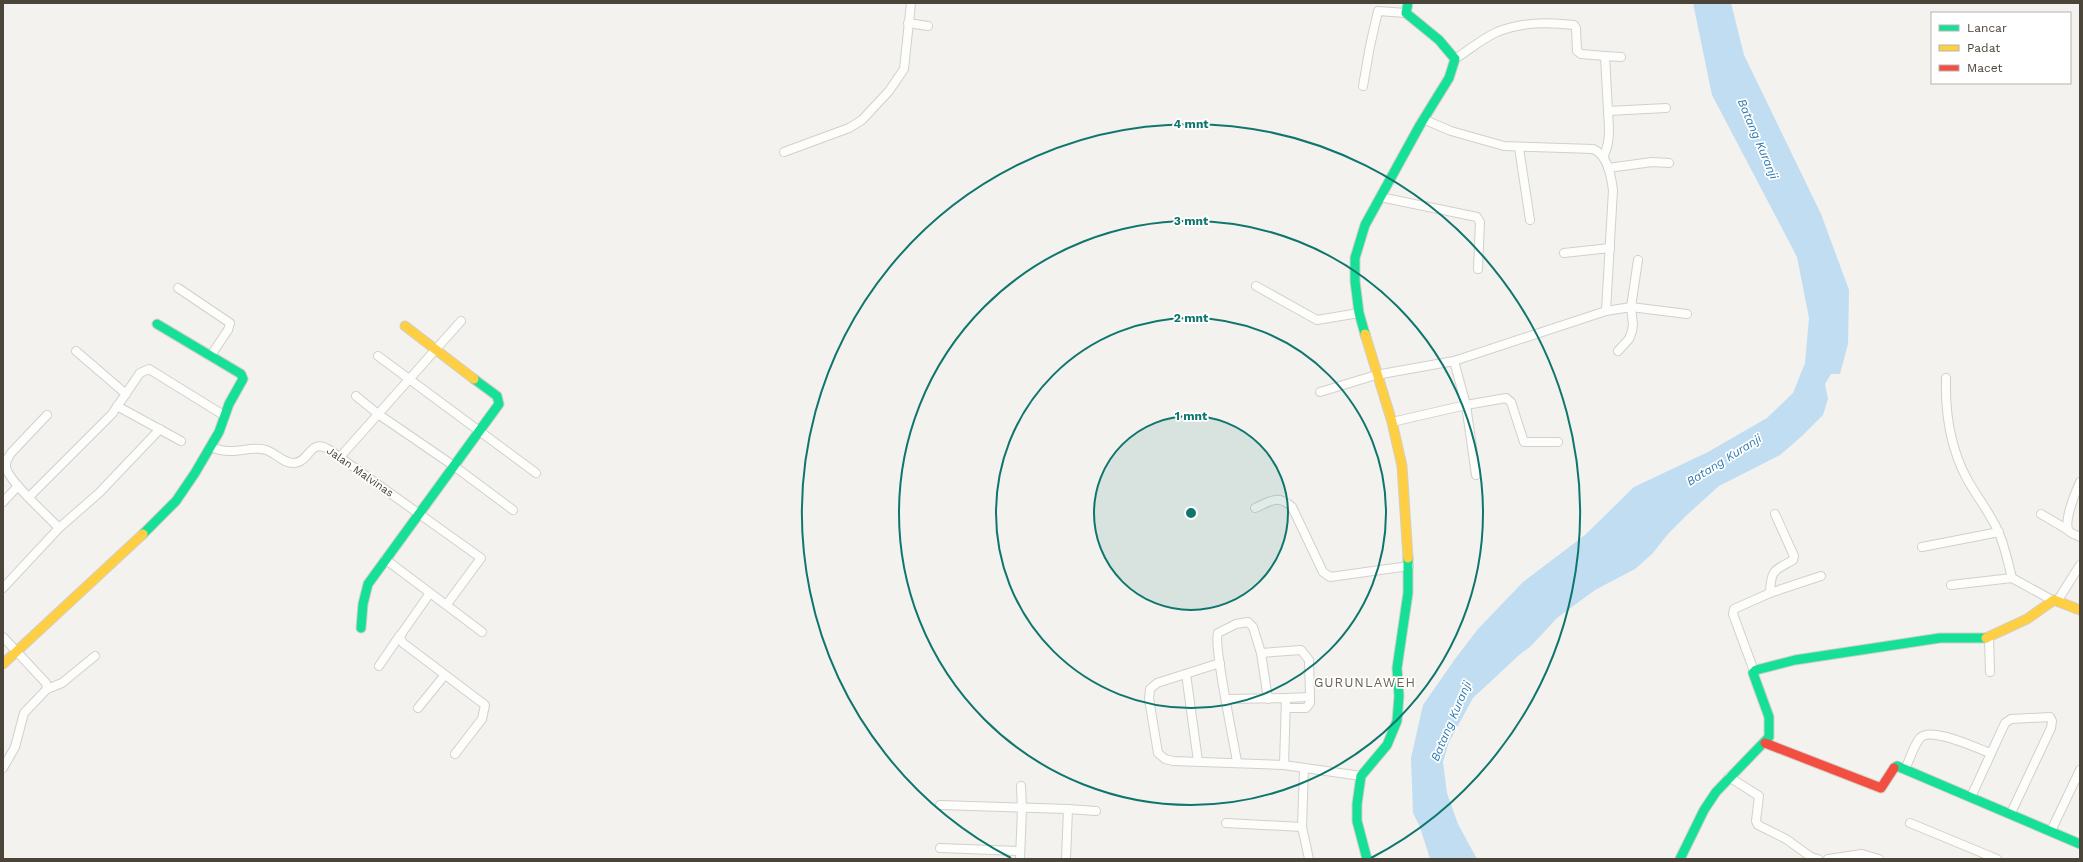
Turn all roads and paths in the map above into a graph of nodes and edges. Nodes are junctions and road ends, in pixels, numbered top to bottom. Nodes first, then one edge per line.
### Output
1 (911, 3) edge
2 (1408, 3) edge
3 (1378, 7) edge
4 (1406, 13) junction
5 (908, 23) junction
6 (928, 26) dead end
7 (1605, 56) junction
8 (1621, 57) dead end
9 (1455, 59) junction
10 (1363, 86) dead end
11 (1666, 108) dead end
12 (1608, 111) junction
13 (1423, 119) junction
14 (1519, 148) junction
15 (784, 152) dead end
16 (1603, 157) junction
17 (1669, 162) dead end
18 (1608, 168) junction
19 (1380, 197) junction
20 (1530, 220) dead end
21 (1610, 248) junction
22 (1564, 253) dead end
23 (1638, 260) dead end
24 (1478, 269) dead end
25 (1256, 286) dead end
26 (178, 288) dead end
27 (1631, 307) junction
28 (1606, 311) junction
29 (1359, 313) junction
30 (1687, 314) dead end
31 (461, 321) dead end
32 (156, 324) dead end
33 (405, 326) dead end
34 (435, 350) junction
35 (76, 351) dead end
36 (1618, 351) dead end
37 (211, 355) junction
38 (378, 356) dead end
39 (1454, 361) junction
40 (1376, 375) junction
41 (1946, 378) dead end
42 (409, 380) junction
43 (1320, 392) dead end
44 (126, 394) junction
45 (356, 396) dead end
46 (1466, 405) junction
47 (117, 406) junction
48 (378, 414) junction
49 (47, 415) dead end
50 (224, 416) junction
51 (1392, 422) junction
52 (160, 429) junction
53 (478, 432) junction
54 (181, 442) dead end
55 (1558, 442) dead end
56 (211, 447) junction
57 (340, 457) junction
58 (454, 466) junction
59 (536, 473) dead end
60 (1476, 475) dead end
61 (2080, 482) edge
62 (18, 486) junction
63 (30, 496) junction
64 (3, 502) edge
65 (1255, 508) dead end
66 (513, 510) dead end
67 (418, 512) junction
68 (1775, 514) dead end
69 (2041, 514) dead end
70 (59, 528) junction
71 (2068, 530) junction
72 (1999, 532) junction
73 (2080, 537) edge
74 (1922, 547) dead end
75 (385, 559) junction
76 (2080, 565) edge
77 (1409, 566) junction
78 (1821, 576) dead end
79 (2012, 578) junction
80 (4, 585) edge
81 (1951, 585) dead end
82 (1770, 592) junction
83 (430, 593) junction
84 (2055, 600) junction
85 (447, 604) junction
86 (2080, 610) edge
87 (361, 628) dead end
88 (482, 632) dead end
89 (400, 636) junction
90 (3, 637) edge
91 (1989, 638) junction
92 (17, 652) junction
93 (1261, 653) junction
94 (95, 656) dead end
95 (1220, 663) junction
96 (3, 664) edge
97 (379, 666) dead end
98 (1990, 672) dead end
99 (1754, 673) junction
100 (1186, 674) junction
101 (444, 676) junction
102 (47, 689) junction
103 (1310, 697) junction
104 (1286, 698) junction
105 (1227, 699) junction
106 (1268, 699) junction
107 (418, 708) dead end
108 (1286, 708) junction
109 (1765, 743) junction
110 (1990, 753) junction
111 (455, 754) dead end
112 (1198, 761) junction
113 (1237, 762) junction
114 (1284, 765) junction
115 (3, 768) edge
116 (1304, 768) junction
117 (1905, 769) junction
118 (2080, 770) edge
119 (1361, 776) junction
120 (1729, 777) junction
121 (1021, 786) dead end
122 (1971, 797) junction
123 (940, 805) dead end
124 (1022, 808) junction
125 (1068, 810) junction
126 (1096, 811) dead end
127 (2011, 813) junction
128 (1226, 823) dead end
129 (1910, 823) dead end
130 (1302, 827) junction
131 (2051, 831) junction
132 (2080, 844) edge
133 (940, 848) dead end
134 (1020, 855) edge
135 (1858, 857) edge
136 (1066, 859) edge
137 (1309, 859) edge
138 (1367, 859) edge
139 (1680, 859) edge
140 (1818, 859) edge
141 (1828, 859) edge
142 (1879, 859) edge
143 (1995, 859) edge

1 - 5 street
2 - 4 street
3 - 4 street
3 - 10 street
4 - 9 street
5 - 6 street
5 - 15 street
7 - 8 street
7 - 9 street
7 - 12 street
9 - 13 street
11 - 12 street
12 - 16 street
13 - 14 street
13 - 19 street
14 - 16 street
14 - 20 street
16 - 18 street
17 - 18 street
18 - 21 street
19 - 24 street
19 - 29 street
21 - 22 street
21 - 28 street
23 - 27 street
25 - 29 street
26 - 37 street
27 - 28 street
27 - 30 street
27 - 36 street
28 - 39 street
29 - 40 street
31 - 34 street
32 - 37 street
33 - 34 street
34 - 42 street
34 - 53 street
35 - 44 street
37 - 50 street
38 - 42 street
39 - 40 street
39 - 46 street
40 - 43 street
40 - 51 street
41 - 72 street
42 - 48 street
42 - 53 street
44 - 47 street
44 - 50 street
45 - 48 street
46 - 51 street
46 - 55 street
46 - 60 street
47 - 52 street
47 - 63 street
48 - 57 street
48 - 58 street
49 - 62 street
50 - 56 street
51 - 77 street
52 - 54 street
52 - 70 street
53 - 58 street
53 - 59 street
56 - 57 street, Jalan Malvinas
56 - 92 street
57 - 67 street, Jalan Malvinas
58 - 66 street
58 - 67 street
61 - 71 street
62 - 63 street
62 - 64 street
63 - 70 street
65 - 77 street
67 - 75 street
67 - 85 street, Jalan Malvinas
68 - 82 street
69 - 71 street
70 - 80 street
71 - 73 street
72 - 74 street
72 - 79 street
75 - 83 street
75 - 87 street
76 - 84 street
77 - 119 street
78 - 82 street
79 - 81 street
79 - 84 street
82 - 99 street
83 - 85 street
83 - 89 street
84 - 86 street
84 - 91 street
85 - 88 street
89 - 97 street
89 - 101 street
90 - 92 street
91 - 98 street
91 - 99 street
92 - 96 street
92 - 102 street
93 - 95 street
93 - 103 street
93 - 106 street
94 - 102 street
95 - 100 street
95 - 105 street
99 - 109 street
100 - 112 street
100 - 112 street
101 - 107 street
101 - 111 street
102 - 115 street
103 - 104 street
103 - 108 street
104 - 106 street
104 - 108 street
105 - 106 street
105 - 113 street
108 - 114 street
109 - 117 street
109 - 120 street
110 - 117 street
110 - 122 street
110 - 127 street
112 - 113 street
113 - 114 street
114 - 116 street
116 - 119 street
116 - 130 street
117 - 122 street
118 - 131 street
119 - 138 street
120 - 139 street
120 - 140 street
121 - 124 street
122 - 127 street
123 - 124 street
124 - 125 street
124 - 134 street
125 - 126 street
125 - 136 street
127 - 131 street
128 - 130 street
129 - 143 street
130 - 137 street
131 - 132 street
133 - 134 street
135 - 141 street
135 - 142 street

